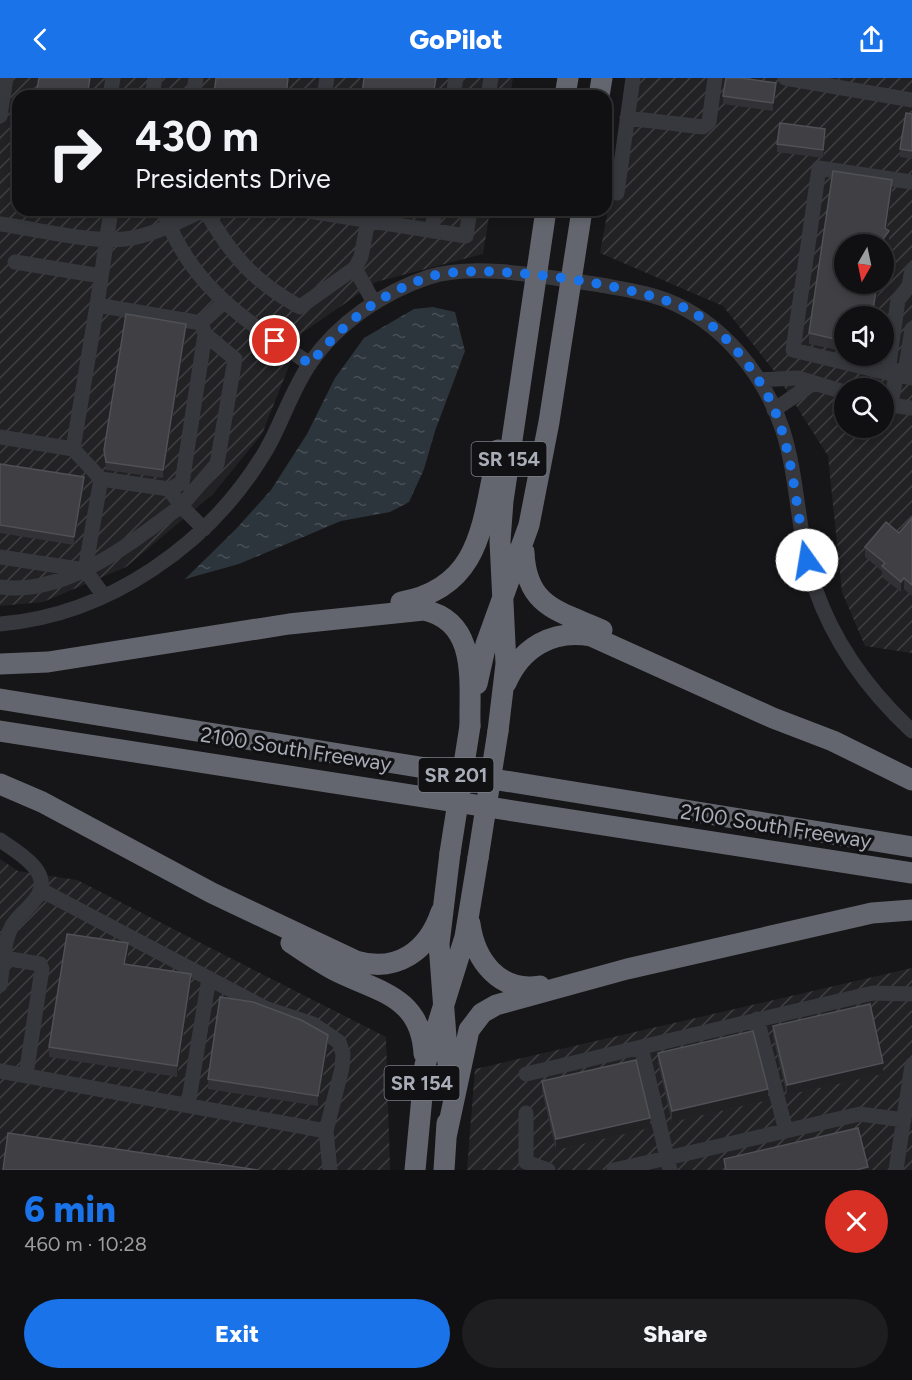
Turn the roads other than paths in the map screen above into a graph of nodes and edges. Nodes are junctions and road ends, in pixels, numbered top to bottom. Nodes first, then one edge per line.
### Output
1 (6, 78) edge
2 (633, 78) edge
3 (715, 78) edge
4 (785, 78) edge
5 (912, 100) edge
6 (0, 116) edge
7 (627, 118) junction
8 (912, 182) edge
9 (616, 194) dead end
10 (110, 216) edge
11 (165, 216) edge
12 (191, 216) edge
13 (208, 216) edge
14 (342, 216) edge
15 (434, 216) edge
16 (469, 216) edge
17 (545, 216) edge
18 (581, 216) edge
19 (368, 220) junction
20 (0, 224) edge
21 (169, 226) junction
22 (432, 231) junction
23 (106, 239) junction
24 (15, 262) dead end
25 (356, 268) junction
26 (535, 275) junction
27 (101, 276) junction
28 (571, 281) junction
29 (911, 283) edge
30 (223, 303) junction
31 (374, 303) junction
32 (97, 305) junction
33 (528, 321) junction
34 (203, 328) junction
35 (912, 329) edge
36 (310, 364) junction
37 (896, 375) junction
38 (912, 378) edge
39 (759, 380) junction
40 (894, 381) edge
41 (812, 384) junction
42 (834, 390) edge
43 (894, 405) edge
44 (912, 408) edge
45 (774, 410) junction
46 (0, 437) edge
47 (73, 449) junction
48 (101, 479) junction
49 (169, 489) junction
50 (181, 506) junction
51 (204, 529) junction
52 (523, 543) junction
53 (0, 557) edge
54 (85, 570) junction
55 (0, 587) edge
56 (104, 596) junction
57 (503, 597) junction
58 (0, 624) edge
59 (289, 624) junction
60 (0, 664) edge
61 (505, 686) junction
62 (0, 699) edge
63 (773, 718) junction
64 (470, 726) junction
65 (0, 731) edge
66 (912, 731) edge
67 (912, 780) edge
68 (0, 784) edge
69 (0, 840) edge
70 (912, 847) edge
71 (912, 873) edge
72 (41, 885) junction
73 (212, 893) junction
74 (912, 910) edge
75 (441, 912) junction
76 (469, 917) junction
77 (5, 929) edge
78 (4, 958) junction
79 (627, 969) junction
80 (209, 978) junction
81 (0, 985) edge
82 (912, 994) edge
83 (444, 1000) junction
84 (757, 1019) junction
85 (641, 1047) junction
86 (425, 1065) junction
87 (912, 1065) edge
88 (0, 1071) edge
89 (526, 1074) dead end
90 (26, 1075) junction
91 (188, 1106) junction
92 (526, 1113) dead end
93 (904, 1120) junction
94 (326, 1131) junction
95 (786, 1131) junction
96 (446, 1137) junction
97 (669, 1164) edge
98 (330, 1170) edge
99 (415, 1170) edge
100 (444, 1170) edge
101 (548, 1170) edge
102 (614, 1170) edge
103 (896, 1170) edge

1 - 6 street
2 - 7 street
3 - 7 street
4 - 5 street
7 - 9 street
8 - 37 street
10 - 23 street
11 - 21 street
12 - 21 street
13 - 25 street
14 - 19 street
15 - 22 street
16 - 22 street
17 - 26 highway, SR 154
18 - 28 highway, SR 154
19 - 22 street
19 - 25 street
20 - 23 street
21 - 23 street
21 - 30 street
23 - 27 street
24 - 27 street
25 - 31 street
26 - 28 street
26 - 31 street
26 - 33 highway, SR 154
27 - 32 street
28 - 39 street
28 - 52 highway, SR 154
29 - 37 street
30 - 34 street
30 - 36 street
31 - 36 street
32 - 34 street
32 - 47 street
33 - 57 highway, SR 154
33 - 59 highway
34 - 49 street
34 - 50 street
35 - 37 street
36 - 51 street
37 - 38 street
37 - 40 street
39 - 41 street
39 - 45 street
41 - 42 street
41 - 45 street
43 - 44 street
45 - 66 street
46 - 47 street
47 - 48 street
48 - 49 street
48 - 54 street
49 - 50 street
50 - 51 street
50 - 54 street
51 - 56 street
52 - 57 highway, SR 154
52 - 63 highway
53 - 54 street
54 - 55 street
54 - 56 street
56 - 58 street
57 - 61 highway, SR 154
57 - 64 highway, SR 154
59 - 60 highway
59 - 64 highway
61 - 63 highway
61 - 76 highway, SR 154, bridge
62 - 70 highway, 2100 South Freeway / SR 201
63 - 67 highway
64 - 75 highway, SR 154, bridge
65 - 71 highway, 2100 South Freeway / SR 201
68 - 73 highway
69 - 72 street
72 - 77 street
72 - 80 street
73 - 75 highway
73 - 86 highway
74 - 79 highway
75 - 83 highway, SR 154
76 - 79 highway
76 - 83 highway, SR 154
77 - 78 street
78 - 81 street
78 - 90 street
79 - 96 highway
80 - 91 street
80 - 94 street
82 - 84 street
83 - 86 highway, SR 154
83 - 96 highway, SR 154
84 - 85 street
84 - 95 street
85 - 89 street
85 - 97 street
86 - 99 highway, SR 154
87 - 93 street
88 - 90 street
90 - 91 street
91 - 94 street
92 - 101 street
93 - 95 street
93 - 103 street
94 - 98 street
95 - 97 street
96 - 100 highway, SR 154
97 - 102 street

